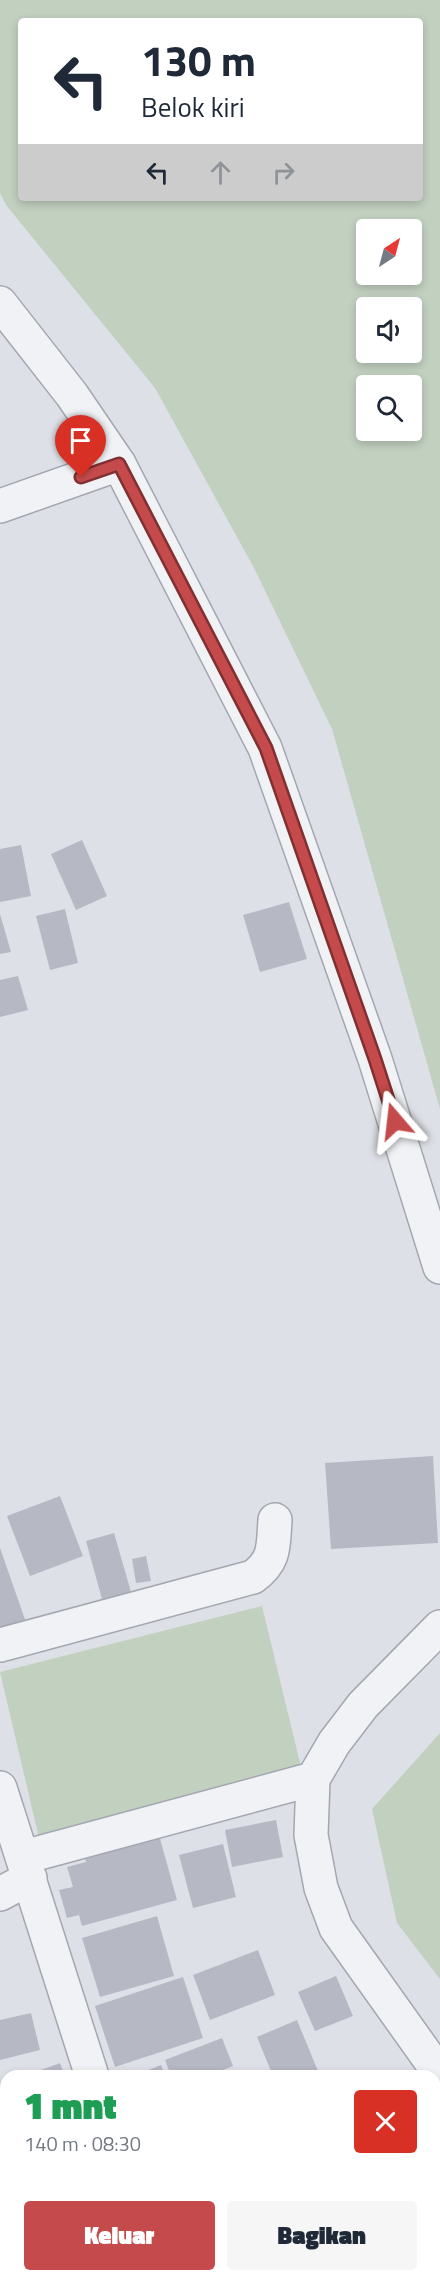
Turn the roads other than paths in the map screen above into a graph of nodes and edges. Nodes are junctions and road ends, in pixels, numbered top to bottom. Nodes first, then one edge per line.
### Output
1 (0, 303) edge
2 (119, 464) junction
3 (0, 506) edge
4 (440, 1267) edge
5 (275, 1520) dead end
6 (440, 1627) edge
7 (0, 1645) edge
8 (313, 1779) junction
9 (0, 1788) edge
10 (27, 1867) junction
11 (0, 1893) edge
12 (90, 2070) edge
13 (437, 2070) edge

1 - 2 street
2 - 3 street
2 - 4 street
5 - 7 street
6 - 8 street
8 - 10 street
8 - 13 street
9 - 10 street
10 - 11 street
10 - 12 street

